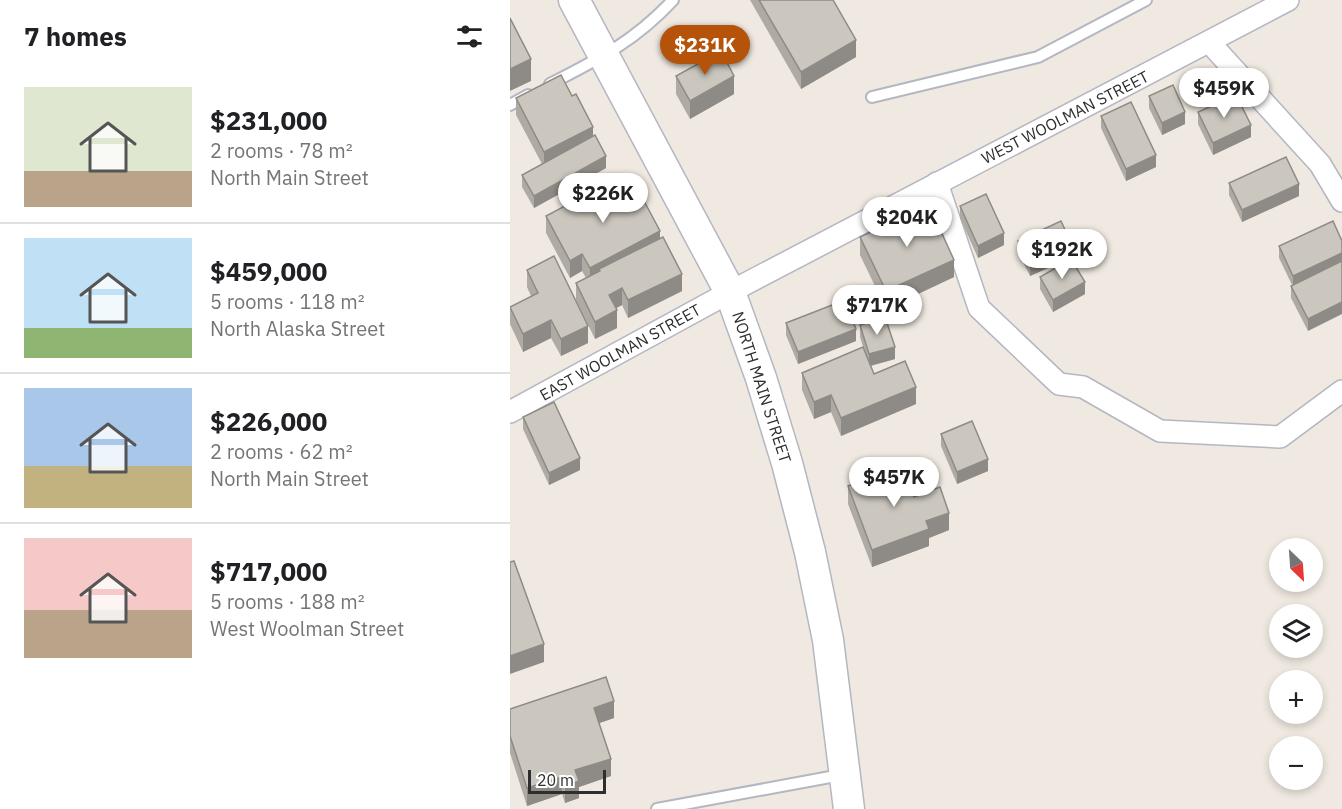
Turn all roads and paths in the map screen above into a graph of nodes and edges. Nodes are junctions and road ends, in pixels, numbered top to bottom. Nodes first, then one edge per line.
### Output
1 (574, 0) edge
2 (673, 0) edge
3 (1146, 0) edge
4 (1288, 0) edge
5 (1209, 42) junction
6 (603, 57) junction
7 (872, 97) dead end
8 (510, 105) edge
9 (937, 183) junction
10 (1342, 201) edge
11 (730, 292) junction
12 (1342, 391) edge
13 (510, 412) edge
14 (845, 774) junction
15 (657, 809) edge
16 (849, 809) edge

1 - 6 main road, NORTH MAIN STREET
2 - 6 lane
3 - 7 lane
4 - 5 street, WEST WOOLMAN STREET
5 - 9 street, WEST WOOLMAN STREET
5 - 10 street
6 - 8 lane
6 - 11 main road, NORTH MAIN STREET
9 - 11 street, WEST WOOLMAN STREET
9 - 12 street
11 - 13 street, EAST WOOLMAN STREET
11 - 14 main road, NORTH MAIN STREET
14 - 15 lane
14 - 16 main road, NORTH MAIN STREET

